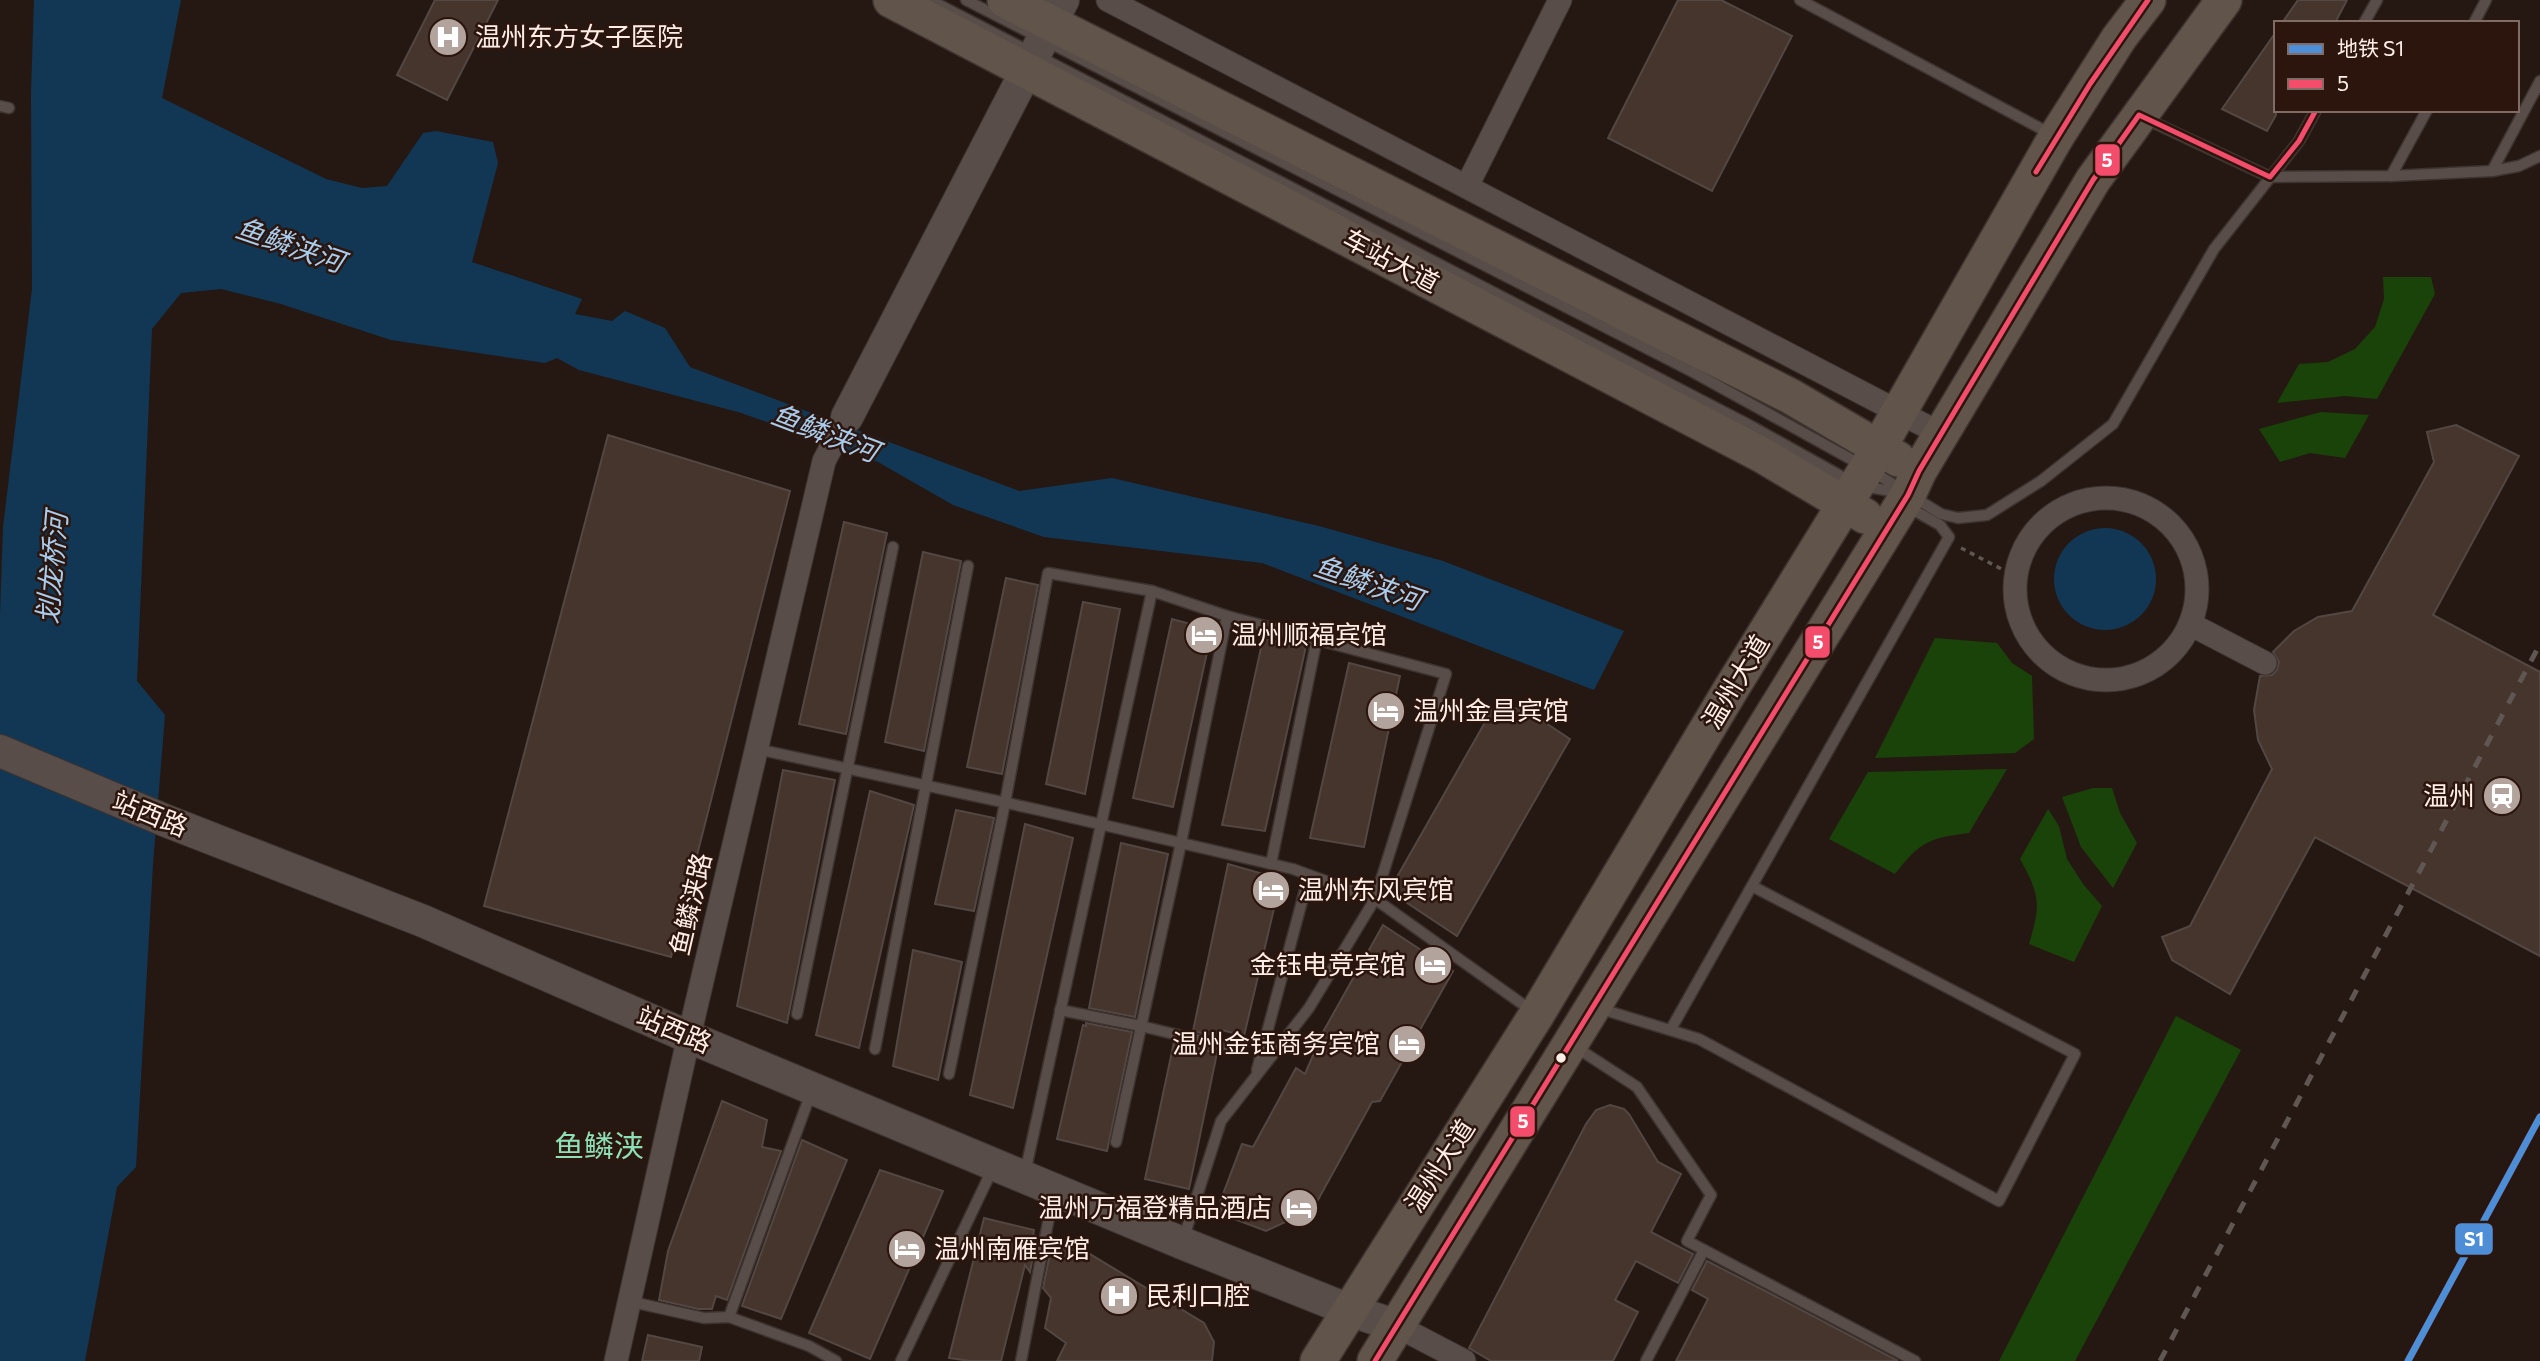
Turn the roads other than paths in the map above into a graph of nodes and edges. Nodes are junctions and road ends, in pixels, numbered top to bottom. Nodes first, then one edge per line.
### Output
1 (891, 0) edge
2 (930, 0) edge
3 (966, 0) edge
4 (1005, 0) edge
5 (1108, 0) edge
6 (1560, 0) edge
7 (1800, 0) edge
8 (2148, 0) edge
9 (2224, 0) edge
10 (2377, 0) edge
11 (2486, 0) edge
12 (2365, 21) edge
13 (2475, 21) edge
14 (1043, 37) edge
15 (2540, 81) edge
16 (2315, 112) edge
17 (2426, 112) edge
18 (2139, 115) junction
19 (2056, 137) junction
20 (2540, 156) edge
21 (2493, 171) junction
22 (2391, 176) junction
23 (2270, 177) junction
24 (1467, 186) junction
25 (1899, 411) junction
26 (847, 417) joint
27 (1941, 434) junction
28 (1862, 476) junction
29 (1904, 499) junction
30 (893, 547) dead end
31 (968, 566) dead end
32 (1152, 592) junction
33 (1227, 616) junction
34 (2190, 624) junction
35 (1317, 638) junction
36 (2265, 663) dead end
37 (757, 749) junction
38 (0, 751) edge
39 (847, 769) junction
40 (925, 786) junction
41 (1005, 803) junction
42 (1101, 824) junction
43 (1181, 843) junction
44 (1271, 864) junction
45 (1309, 875) junction
46 (1752, 886) junction
47 (1375, 899) junction
48 (1592, 1006) junction
49 (1060, 1010) junction
50 (797, 1014) dead end
51 (1537, 1014) junction
52 (1141, 1026) junction
53 (1671, 1028) junction
54 (689, 1037) junction
55 (1569, 1043) junction
56 (875, 1049) dead end
57 (1235, 1049) dead end
58 (949, 1074) dead end
59 (1255, 1076) junction
60 (812, 1088) junction
61 (1116, 1142) dead end
62 (995, 1164) junction
63 (1024, 1176) junction
64 (1054, 1189) junction
65 (1182, 1243) junction
66 (1704, 1250) junction
67 (628, 1301) junction
68 (1349, 1310) junction
69 (729, 1317) junction
70 (1397, 1326) junction
71 (615, 1361) edge
72 (836, 1361) edge
73 (901, 1361) edge
74 (1021, 1361) edge
75 (1318, 1361) edge
76 (1375, 1361) edge
77 (1464, 1361) edge
78 (1646, 1361) edge
79 (1915, 1361) edge

1 - 14 main road, 车站大道
2 - 14 lane
3 - 14 lane
4 - 14 main road, 车站大道
5 - 24 street
6 - 24 street
7 - 19 lane
8 - 19 main road, 温州大道
9 - 18 main road, 温州大道
10 - 12 lane
11 - 13 lane
14 - 26 street
14 - 28 main road, 车站大道
14 - 28 main road, 车站大道
15 - 21 lane
16 - 23 lane
17 - 22 lane
18 - 23 lane
18 - 27 main road, 温州大道
19 - 25 main road, 温州大道
20 - 21 lane
21 - 22 lane
22 - 23 lane
23 - 29 lane
24 - 25 street
25 - 27 street
25 - 28 main road, 温州大道
26 - 37 street, 鱼鳞浃路
27 - 29 main road, 温州大道
28 - 29 main road, 车站大道
28 - 29 main road, 车站大道
28 - 51 main road, 温州大道
29 - 46 lane
29 - 48 main road, 温州大道
30 - 39 lane
31 - 40 lane
32 - 33 lane
32 - 41 lane
32 - 42 lane
33 - 35 lane
33 - 43 lane
34 - 34 street
34 - 36 street
35 - 44 lane
35 - 47 lane
37 - 39 lane
37 - 54 street, 鱼鳞浃路
38 - 54 street, 站西路
39 - 40 lane
39 - 50 lane
40 - 41 lane
40 - 56 lane
41 - 42 lane
41 - 58 lane
42 - 43 lane
42 - 49 lane
43 - 44 lane
43 - 52 lane
44 - 45 lane
45 - 47 lane
45 - 59 lane
46 - 53 lane
46 - 53 lane
47 - 51 lane
47 - 59 lane
48 - 53 lane
48 - 55 main road, 温州大道
49 - 52 lane
49 - 63 lane
51 - 68 main road, 温州大道
52 - 57 lane
52 - 61 lane
54 - 60 street, 站西路
54 - 67 street, 鱼鳞浃路
55 - 66 lane
55 - 70 main road, 温州大道
59 - 65 lane
60 - 62 street, 站西路
60 - 69 lane
62 - 63 street, 站西路
62 - 73 lane
63 - 64 street, 站西路
64 - 65 street, 站西路
64 - 74 lane
65 - 68 street, 站西路
66 - 78 lane
66 - 79 lane
67 - 69 lane
67 - 71 street, 鱼鳞浃路
68 - 70 street, 站西路
68 - 75 main road, 温州大道
69 - 72 lane
70 - 76 main road, 温州大道
70 - 77 street

